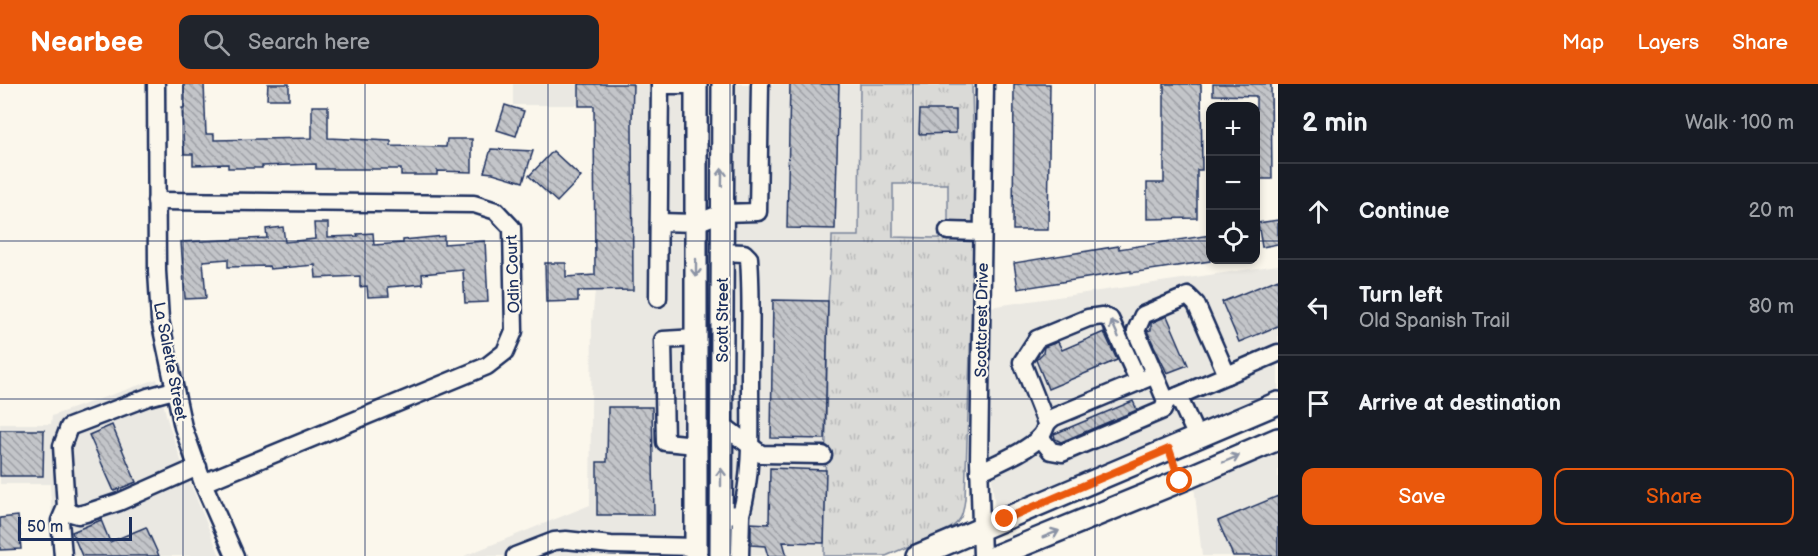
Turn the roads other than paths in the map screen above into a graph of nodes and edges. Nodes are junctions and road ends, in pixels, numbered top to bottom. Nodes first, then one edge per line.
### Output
1 (156, 84) edge
2 (660, 84) edge
3 (723, 84) edge
4 (760, 84) edge
5 (985, 84) edge
6 (696, 85) edge
7 (156, 201) junction
8 (722, 213) junction
9 (659, 222) junction
10 (696, 223) junction
11 (948, 231) dead end
12 (982, 232) junction
13 (722, 252) junction
14 (658, 298) dead end
15 (696, 338) junction
16 (1278, 353) edge
17 (1227, 375) junction
18 (1147, 379) junction
19 (174, 390) junction
20 (1172, 398) junction
21 (1278, 403) edge
22 (721, 424) junction
23 (1043, 430) junction
24 (696, 435) junction
25 (1197, 437) junction
26 (1278, 439) edge
27 (750, 446) junction
28 (1169, 449) junction
29 (823, 455) dead end
30 (198, 467) junction
31 (979, 472) junction
32 (1180, 481) junction
33 (203, 483) junction
34 (76, 512) junction
35 (731, 514) junction
36 (982, 529) junction
37 (611, 550) edge
38 (657, 551) edge
39 (696, 551) edge
40 (231, 554) edge
41 (59, 555) edge
42 (515, 556) edge
43 (721, 556) edge
44 (740, 556) edge
45 (917, 556) edge
46 (982, 556) edge
47 (996, 556) edge

1 - 7 street, La Salette Street
2 - 6 street
2 - 9 street
8 -> 3 main road, Scott Street
4 - 8 street
5 - 12 street, Scottcrest Drive
6 - 10 main road, Scott Street
7 - 19 street, La Salette Street
7 - 33 street, Odin Court
8 - 10 street
8 - 13 main road, Scott Street
9 - 10 street
9 - 14 street
10 -> 15 main road, Scott Street
11 - 12 street
12 - 31 street, Scottcrest Drive
13 - 22 main road, Scott Street
13 - 27 street
15 - 24 main road, Scott Street
15 - 24 street
16 - 17 street
17 - 18 street
17 - 20 street
18 - 20 street
18 - 23 street
18 -> 23 street
19 - 30 street, La Salette Street
19 - 34 street
20 - 23 street
20 - 25 street
21 - 25 main road
22 - 24 main road
22 - 27 street
35 -> 22 main road, Scott Street
23 - 31 street
24 - 39 main road, Scott Street
25 - 28 main road
32 -> 26 main road
27 - 29 street
27 - 35 street
28 - 32 main road
28 - 36 main road
30 - 33 street, La Salette Street
30 - 34 street
31 - 36 street, Scottcrest Drive
47 -> 32 main road
33 - 40 street, La Salette Street
34 - 41 street
35 - 43 main road, Scott Street
35 - 44 street
36 - 45 main road
36 - 46 street, Scottcrest Drive
37 - 38 street
37 - 42 street
38 - 39 street

